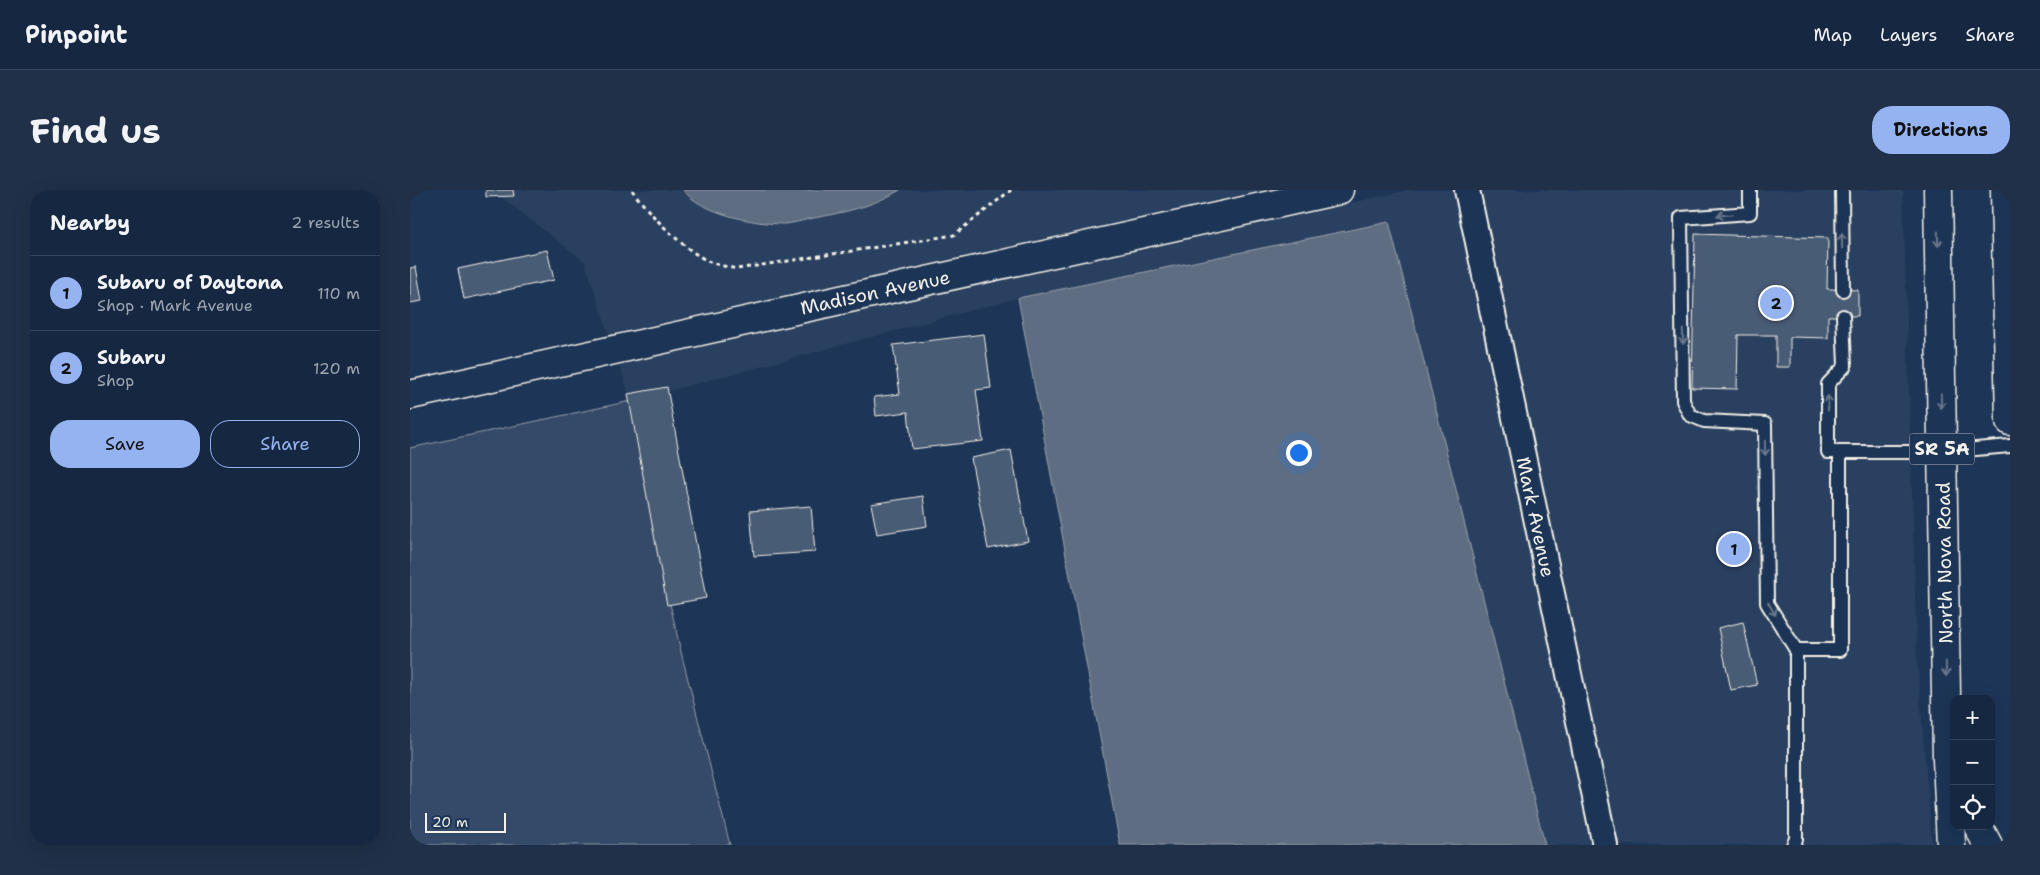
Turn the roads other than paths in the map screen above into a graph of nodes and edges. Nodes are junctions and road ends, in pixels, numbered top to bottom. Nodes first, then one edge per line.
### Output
1 (1339, 190) edge
2 (1467, 190) edge
3 (1750, 190) edge
4 (1842, 190) edge
5 (1938, 190) edge
6 (2005, 190) edge
7 (1843, 290) dead end
8 (1843, 316) dead end
9 (2010, 372) edge
10 (410, 395) edge
11 (2010, 420) edge
12 (2010, 446) edge
13 (1834, 452) junction
14 (1942, 452) junction
15 (1796, 650) junction
16 (1950, 766) edge
17 (1950, 785) edge
18 (1980, 830) edge
19 (1605, 845) edge
20 (1794, 845) edge
21 (1952, 845) edge
22 (1988, 845) edge

1 - 10 street, Madison Avenue
2 - 19 street, Mark Avenue
3 -> 15 lane
7 -> 4 lane
5 -> 14 street, North Nova Road / SR 5A
6 - 9 street
13 -> 8 lane
9 - 11 street
12 - 14 lane
13 - 14 lane
13 - 15 lane
14 -> 16 street, North Nova Road / SR 5A
15 - 20 lane
17 - 21 street, North Nova Road / SR 5A
18 - 22 street

